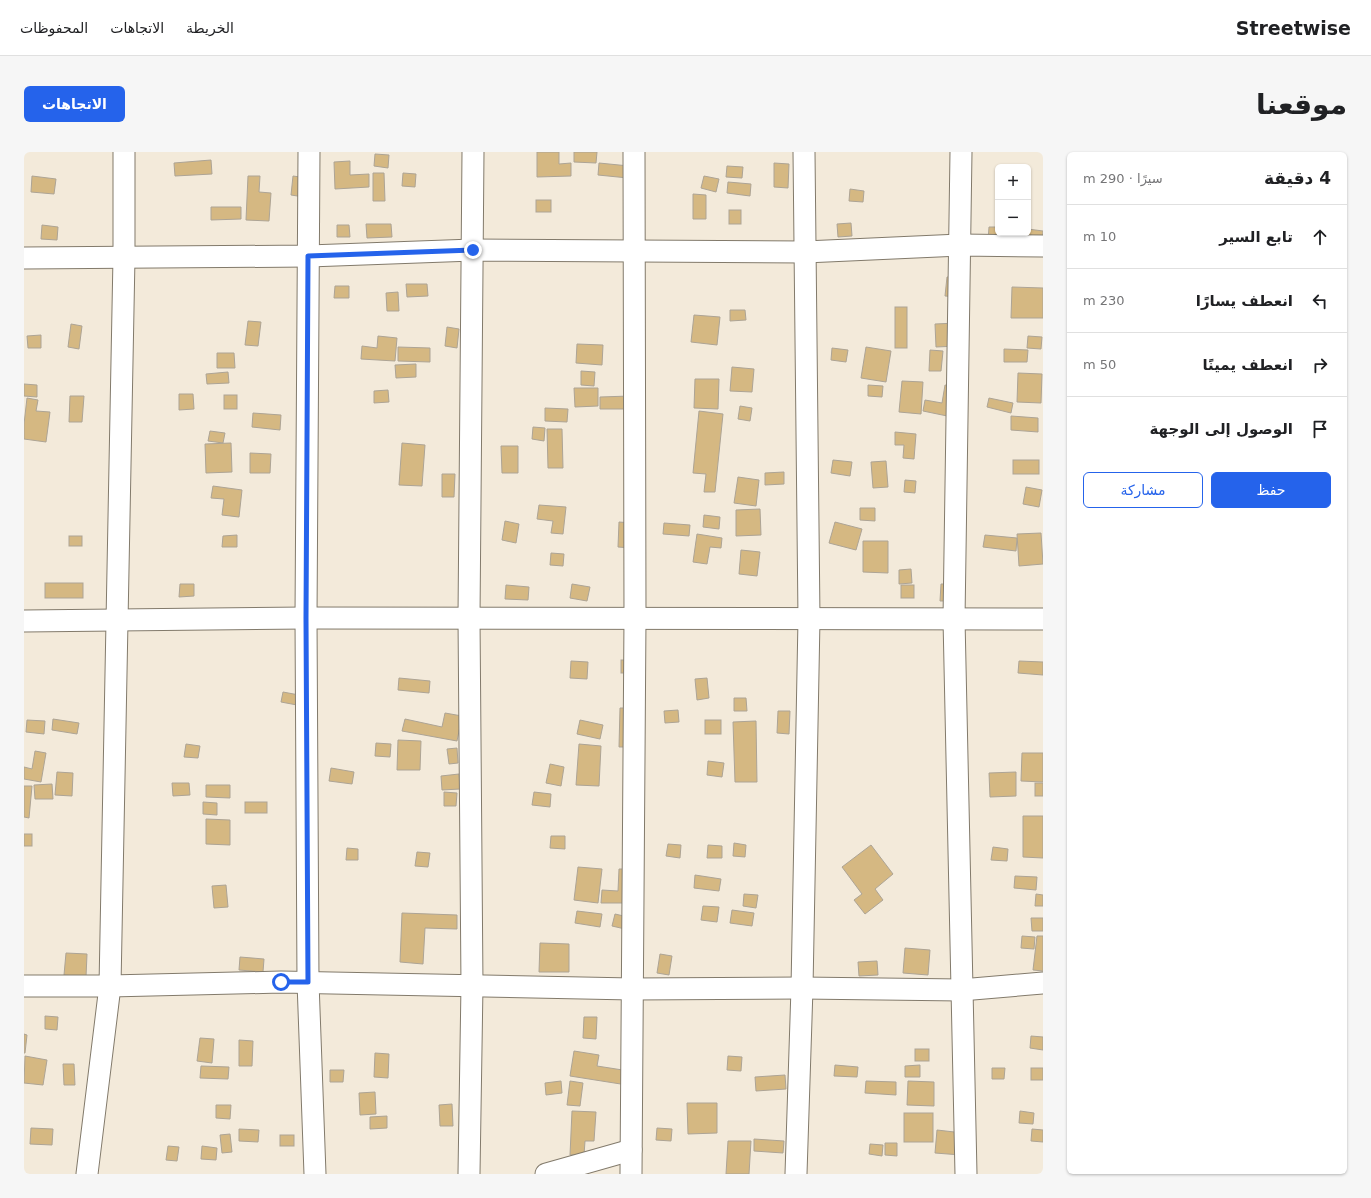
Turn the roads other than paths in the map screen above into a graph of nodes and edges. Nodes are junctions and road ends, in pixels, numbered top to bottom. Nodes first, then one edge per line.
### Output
1 (124, 152) edge
2 (309, 152) edge
3 (473, 152) edge
4 (634, 152) edge
5 (804, 152) edge
6 (962, 152) edge
7 (960, 245) junction
8 (1043, 246) edge
9 (473, 250) junction
10 (634, 252) junction
11 (805, 252) junction
12 (308, 256) junction
13 (124, 257) junction
14 (24, 258) edge
15 (306, 618) junction
16 (469, 618) junction
17 (635, 618) junction
18 (809, 618) junction
19 (954, 619) junction
20 (1043, 619) edge
21 (24, 620) edge
22 (117, 620) junction
23 (308, 982) junction
24 (1043, 983) edge
25 (472, 985) junction
26 (24, 986) edge
27 (110, 986) junction
28 (632, 988) junction
29 (802, 988) junction
30 (962, 990) junction
31 (631, 1150) junction
32 (92, 1168) edge
33 (315, 1174) edge
34 (469, 1174) edge
35 (546, 1174) edge
36 (631, 1174) edge
37 (796, 1174) edge
38 (966, 1174) edge

1 - 13 street
2 - 12 street
3 - 9 street
4 - 10 street
5 - 11 street
6 - 7 street
7 - 8 street
7 - 11 street
7 - 19 street
9 - 10 street
9 - 12 street
9 - 16 street
10 - 11 street
10 - 17 street
11 - 18 street
12 - 13 street
12 - 15 street
13 - 14 street
13 - 22 street
15 - 16 street
15 - 22 street
15 - 23 street
16 - 17 street
16 - 25 street
17 - 18 street
17 - 28 street
18 - 19 street
18 - 29 street
19 - 20 street
19 - 30 street
21 - 22 street
22 - 27 street
23 - 25 street
23 - 27 street
23 - 33 street
24 - 30 street
25 - 28 street
25 - 34 street
26 - 27 street
27 - 32 street
28 - 29 street
28 - 31 street
29 - 30 street
29 - 37 street
30 - 38 street
31 - 35 street
31 - 36 street

